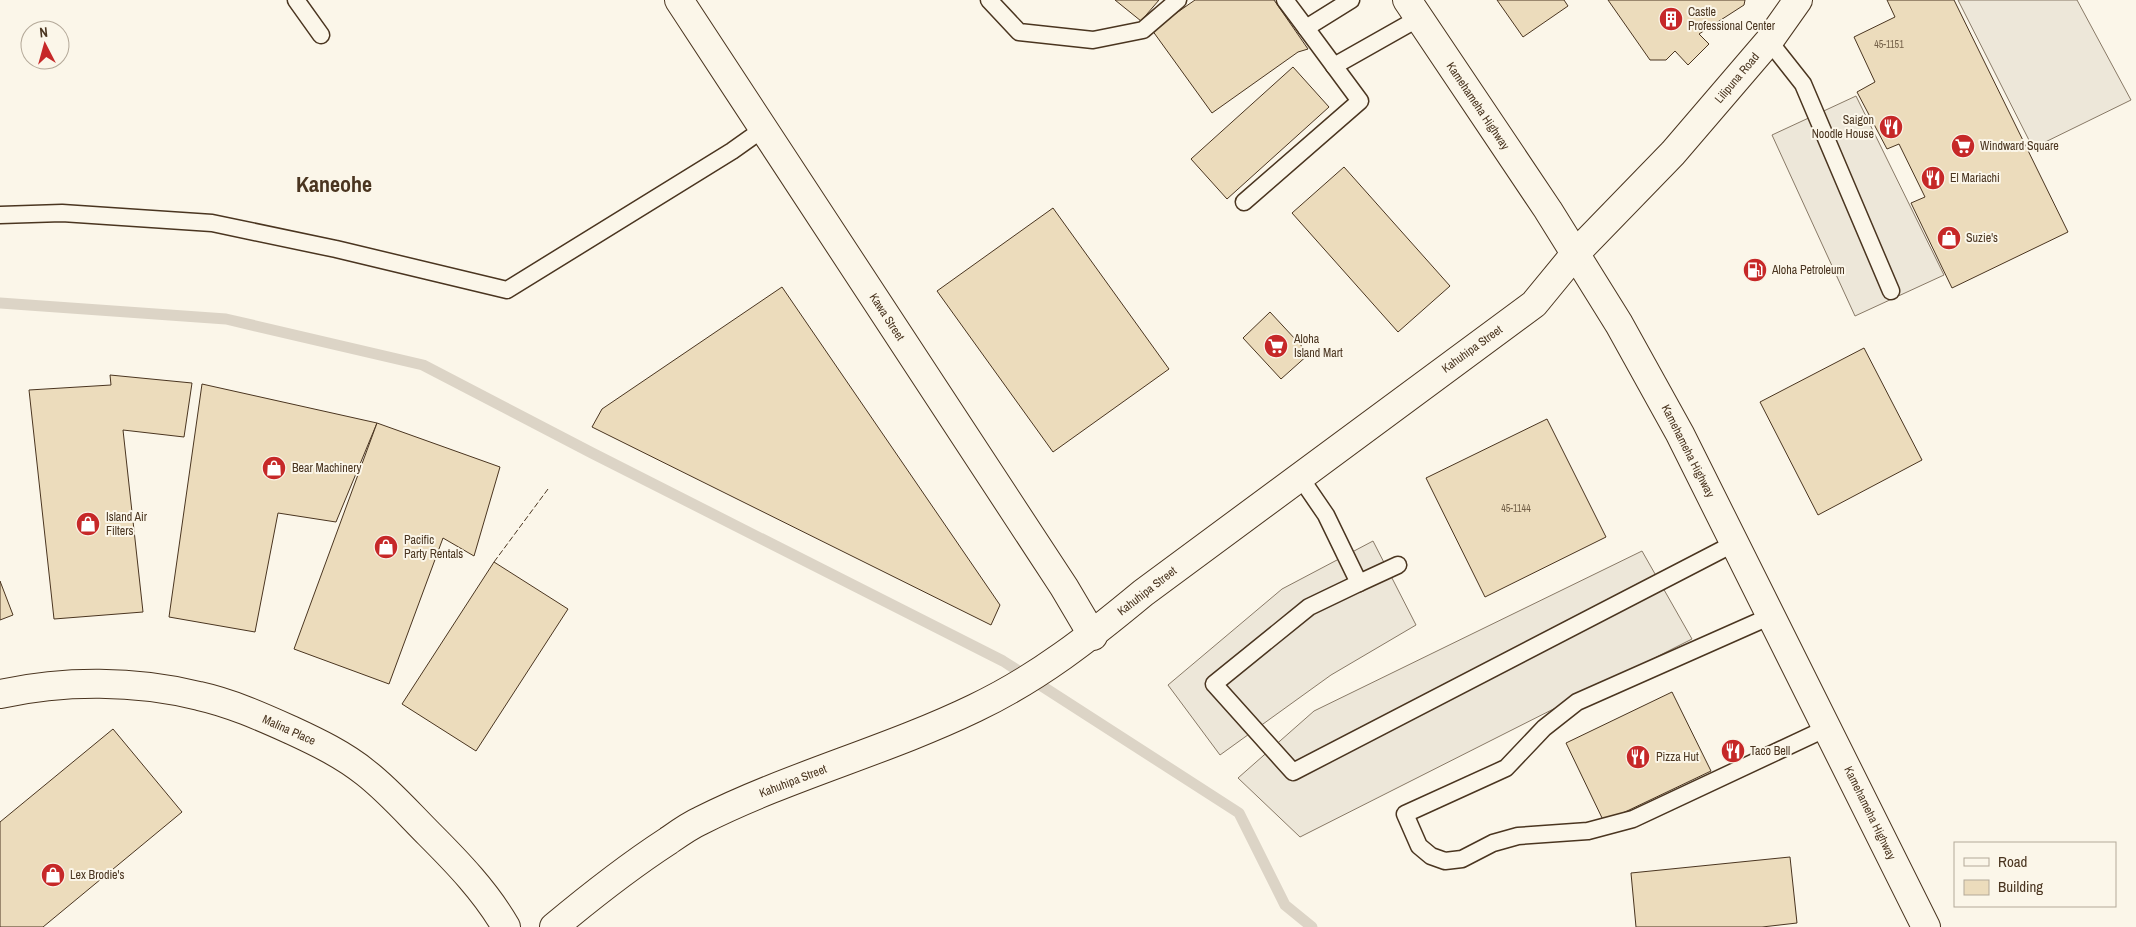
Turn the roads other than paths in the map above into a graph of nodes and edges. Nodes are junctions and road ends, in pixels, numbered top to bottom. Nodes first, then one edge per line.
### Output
1 (296, 0) edge
2 (679, 0) edge
3 (989, 0) edge
4 (1178, 0) edge
5 (1285, 0) edge
6 (1351, 0) edge
7 (1798, 0) edge
8 (1413, 9) edge
9 (1306, 28) junction
10 (321, 35) dead end
11 (1768, 41) junction
12 (1334, 66) junction
13 (763, 129) junction
14 (1673, 153) joint
15 (1244, 202) dead end
16 (0, 215) edge
17 (1576, 254) junction
18 (1890, 291) dead end
19 (1300, 477) junction
20 (1735, 543) junction
21 (1398, 565) dead end
22 (1359, 583) junction
23 (1771, 616) junction
24 (1093, 636) junction
25 (0, 694) edge
26 (1827, 728) junction
27 (506, 927) edge
28 (554, 927) edge
29 (1926, 927) edge

1 - 10 lane
2 - 13 street, Kawa Street
3 - 4 lane
5 - 9 lane
6 - 9 lane
7 - 11 street, Lilipuna Road
8 - 12 lane
8 - 17 street, Kamehameha Highway
9 - 12 lane
11 - 14 street, Lilipuna Road
11 - 18 lane
12 - 15 lane
13 - 16 lane
13 - 24 street, Kawa Street
14 - 17 street, Kahuhipa Street
17 - 19 street, Kahuhipa Street
17 - 20 street, Kamehameha Highway
19 - 22 lane
19 - 24 street, Kahuhipa Street
20 - 22 lane
20 - 23 street, Kamehameha Highway
21 - 22 lane
23 - 26 street, Kamehameha Highway
23 - 26 lane
24 - 28 street, Kahuhipa Street
25 - 27 street, Malina Place
26 - 29 street, Kamehameha Highway

